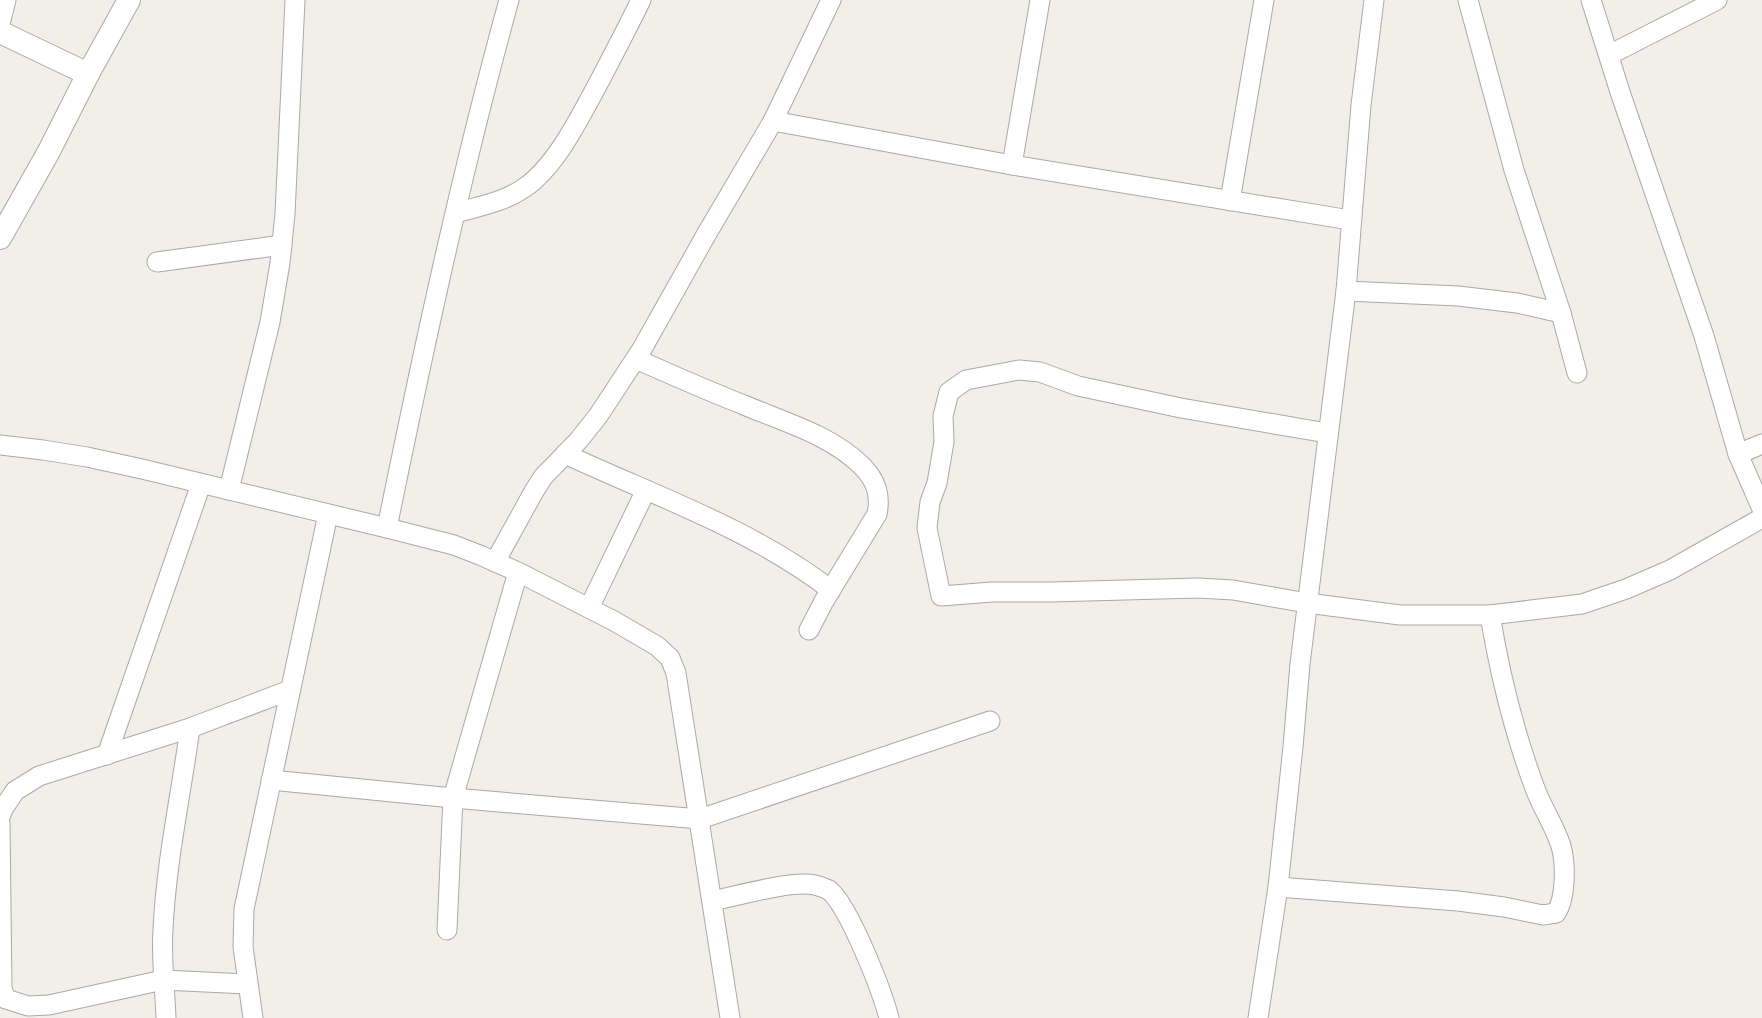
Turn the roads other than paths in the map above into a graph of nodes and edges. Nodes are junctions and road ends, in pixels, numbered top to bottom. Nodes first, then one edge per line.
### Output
1 (6, 0) edge
2 (129, 0) edge
3 (295, 0) edge
4 (509, 0) edge
5 (641, 0) edge
6 (830, 0) edge
7 (1040, 0) edge
8 (1264, 0) edge
9 (1374, 0) edge
10 (1468, 0) edge
11 (1591, 0) edge
12 (1717, 0) edge
13 (0, 24) edge
14 (0, 32) edge
15 (1609, 55) junction
16 (88, 74) junction
17 (773, 121) junction
18 (1012, 165) junction
19 (1230, 201) junction
20 (456, 212) junction
21 (1350, 220) junction
22 (0, 238) edge
23 (282, 245) junction
24 (157, 262) dead end
25 (1346, 291) junction
26 (1561, 313) junction
27 (636, 359) junction
28 (1577, 373) dead end
29 (1327, 433) junction
30 (1762, 444) edge
31 (0, 445) edge
32 (565, 454) junction
33 (1738, 454) junction
34 (201, 484) junction
35 (230, 490) junction
36 (646, 490) junction
37 (1762, 509) edge
38 (328, 514) junction
39 (1762, 518) edge
40 (387, 528) junction
41 (495, 562) junction
42 (518, 572) junction
43 (831, 590) junction
44 (1307, 602) junction
45 (589, 608) junction
46 (1490, 615) junction
47 (810, 630) dead end
48 (290, 690) junction
49 (990, 721) dead end
50 (190, 728) junction
51 (107, 755) junction
52 (271, 780) junction
53 (23, 784) junction
54 (0, 787) edge
55 (453, 798) junction
56 (0, 817) edge
57 (700, 819) junction
58 (0, 822) edge
59 (1278, 887) junction
60 (712, 901) junction
61 (447, 930) dead end
62 (163, 980) junction
63 (247, 984) junction
64 (166, 1018) edge
65 (253, 1018) edge
66 (730, 1018) edge
67 (889, 1018) edge
68 (1258, 1018) edge

1 - 13 street
2 - 16 street
3 - 23 street
4 - 20 street
5 - 20 street
6 - 17 street
7 - 18 street
8 - 19 street
9 - 21 street
10 - 26 street
11 - 15 street
12 - 15 street
14 - 16 street
15 - 33 street
16 - 22 street
17 - 18 street
17 - 27 street
18 - 19 street
19 - 21 street
20 - 40 street
21 - 25 street
23 - 24 street
23 - 35 street
25 - 26 street
25 - 29 street
26 - 28 street
27 - 32 street
27 - 43 street
29 - 44 street
29 - 44 street
30 - 33 street
31 - 34 street
32 - 36 street
32 - 41 street
33 - 37 street
34 - 35 street
34 - 51 street
35 - 38 street
36 - 43 street
36 - 45 street
38 - 40 street
38 - 48 street
39 - 46 street
40 - 41 street
41 - 42 street
42 - 45 street
42 - 55 street
43 - 47 street
44 - 46 street
44 - 59 street
45 - 57 street
46 - 59 street
48 - 50 street
48 - 52 street
49 - 57 street
50 - 51 street
50 - 62 street
51 - 53 street
52 - 55 street
52 - 63 street
53 - 54 street
53 - 56 street
55 - 57 street
55 - 61 street
57 - 60 street
58 - 62 street
59 - 68 street
60 - 66 street
60 - 67 street
62 - 63 street
62 - 64 street
63 - 65 street

